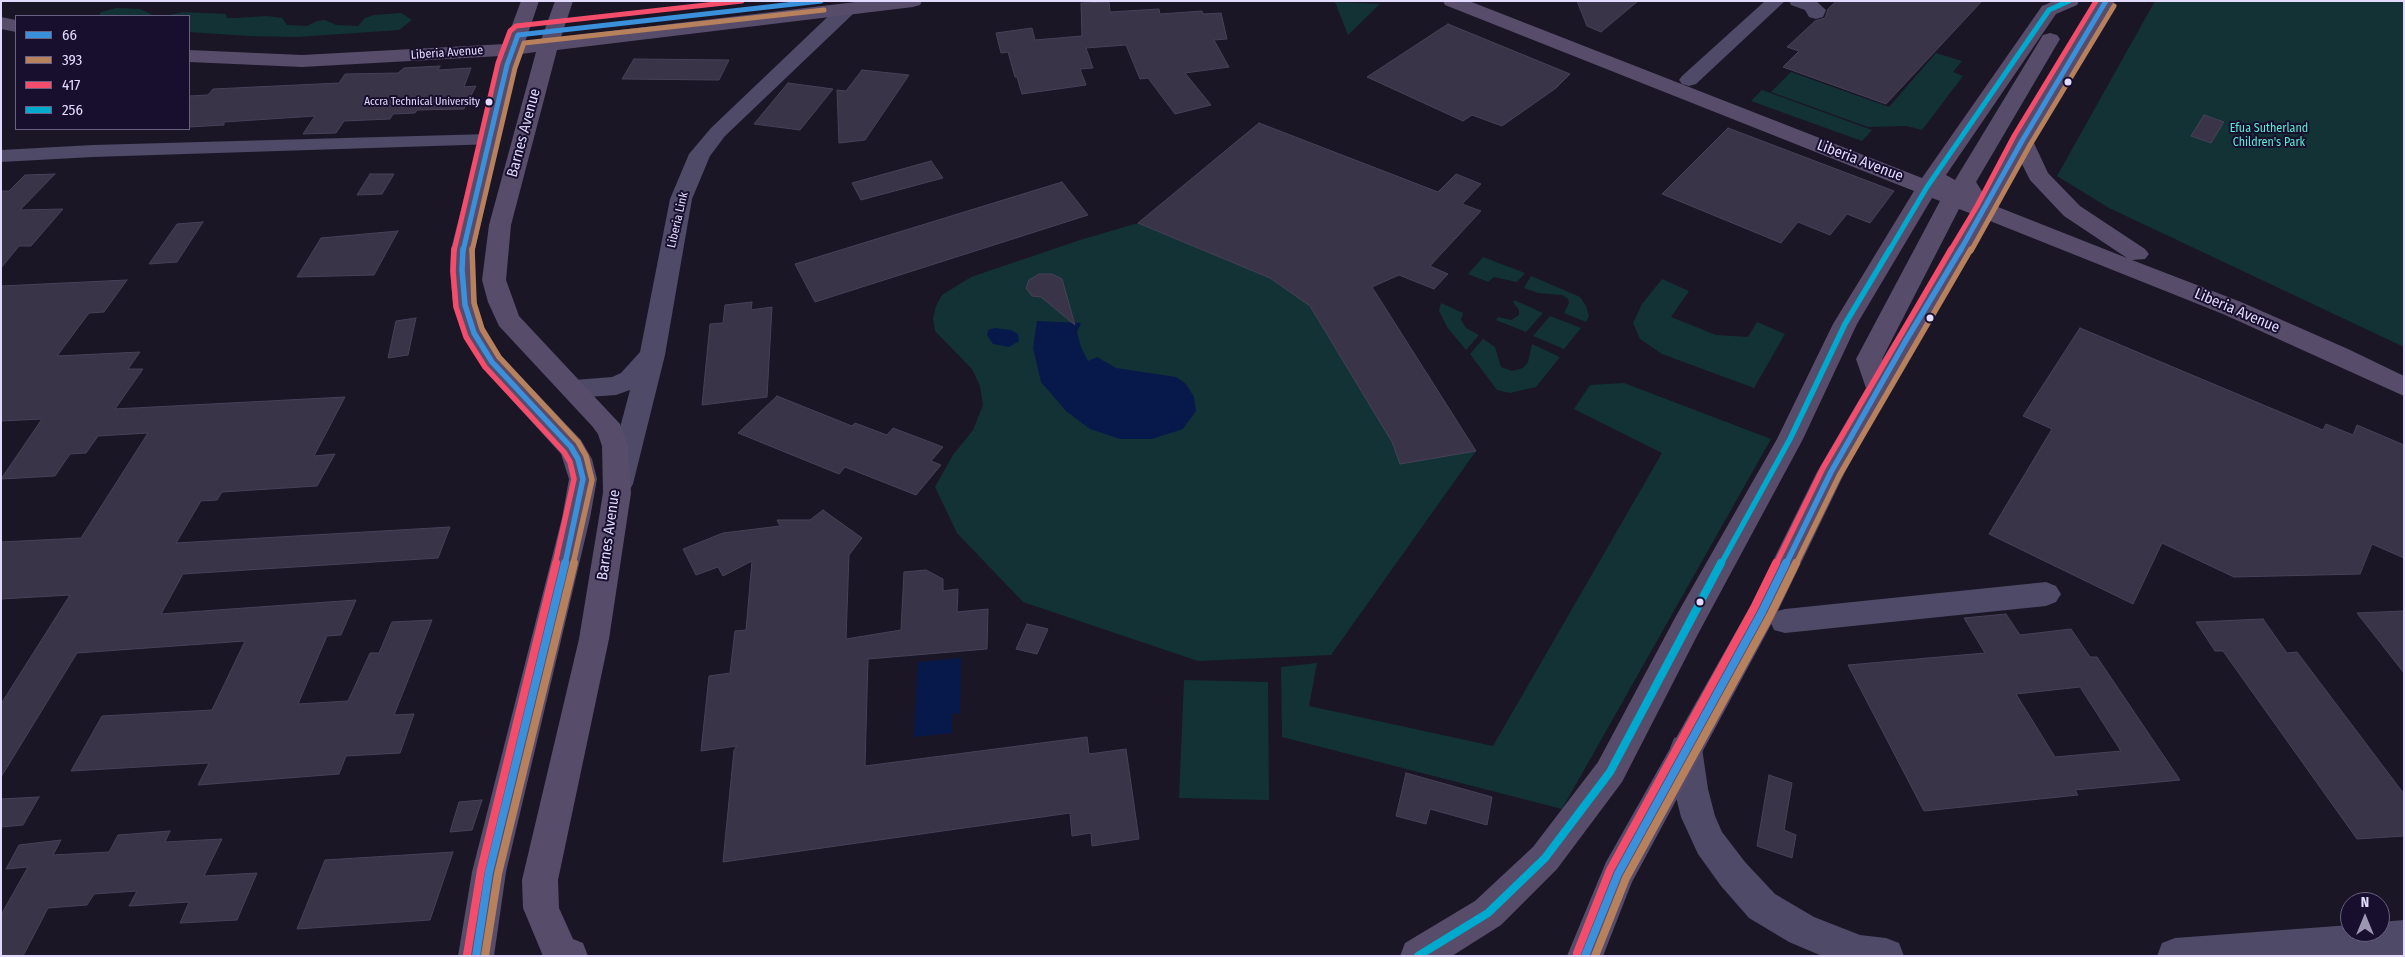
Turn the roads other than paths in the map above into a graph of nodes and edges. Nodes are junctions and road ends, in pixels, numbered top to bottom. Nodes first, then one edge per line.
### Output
1 (530, 1) edge
2 (564, 1) edge
3 (823, 1) edge
4 (913, 1) edge
5 (1452, 1) edge
6 (1480, 1) edge
7 (1776, 1) edge
8 (1798, 1) edge
9 (2071, 1) edge
10 (2106, 1) edge
11 (846, 10) junction
12 (1816, 13) dead end
13 (796, 16) junction
14 (1, 23) edge
15 (15, 26) edge
16 (551, 39) junction
17 (1, 40) edge
18 (15, 40) edge
19 (515, 42) junction
20 (812, 42) junction
21 (190, 44) edge
22 (190, 56) edge
23 (1689, 80) junction
24 (489, 140) junction
25 (2022, 141) junction
26 (1, 156) edge
27 (1933, 180) junction
28 (1989, 202) junction
29 (2021, 215) junction
30 (2137, 254) junction
31 (652, 356) junction
32 (2404, 370) edge
33 (2404, 387) edge
34 (574, 389) junction
35 (1878, 389) junction
36 (617, 493) junction
37 (2046, 594) dead end
38 (1785, 621) dead end
39 (1686, 748) junction
40 (2404, 938) edge
41 (476, 956) edge
42 (570, 956) edge
43 (1418, 956) edge
44 (1585, 956) edge
45 (1886, 956) edge
46 (2175, 956) edge

1 - 19 main road, Barnes Avenue
2 - 16 main road, Barnes Avenue
3 - 16 main road, Liberia Avenue
4 - 11 main road, Liberia Avenue
5 - 27 main road, Liberia Avenue
6 - 23 main road, Liberia Avenue
7 - 23 street
8 - 12 street
9 - 27 main road
9 - 27 main road
10 - 25 main road
11 - 13 main road, Liberia Avenue
11 - 20 street, Liberia Link
13 - 16 main road, Liberia Avenue
13 - 20 street
14 - 15 main road
16 - 19 main road, Liberia Avenue
16 - 34 main road, Barnes Avenue
17 - 18 main road
19 - 21 main road, Liberia Avenue
19 - 22 main road, Liberia Avenue
19 - 24 main road, Barnes Avenue
20 - 31 street, Liberia Link
23 - 27 main road, Liberia Avenue
24 - 26 street
24 - 41 main road, Barnes Avenue
25 - 28 main road
25 - 30 main road
27 - 28 main road, Liberia Avenue
27 - 35 main road
27 - 43 main road
28 - 29 main road, Liberia Avenue
28 - 35 main road
29 - 30 main road, Liberia Avenue
29 - 33 main road, Liberia Avenue
30 - 32 main road, Liberia Avenue
31 - 34 street
31 - 36 street, Liberia Link
34 - 36 main road, Barnes Avenue
35 - 39 main road
36 - 42 main road, Barnes Avenue
37 - 38 street
39 - 44 main road
39 - 45 street
40 - 46 street

